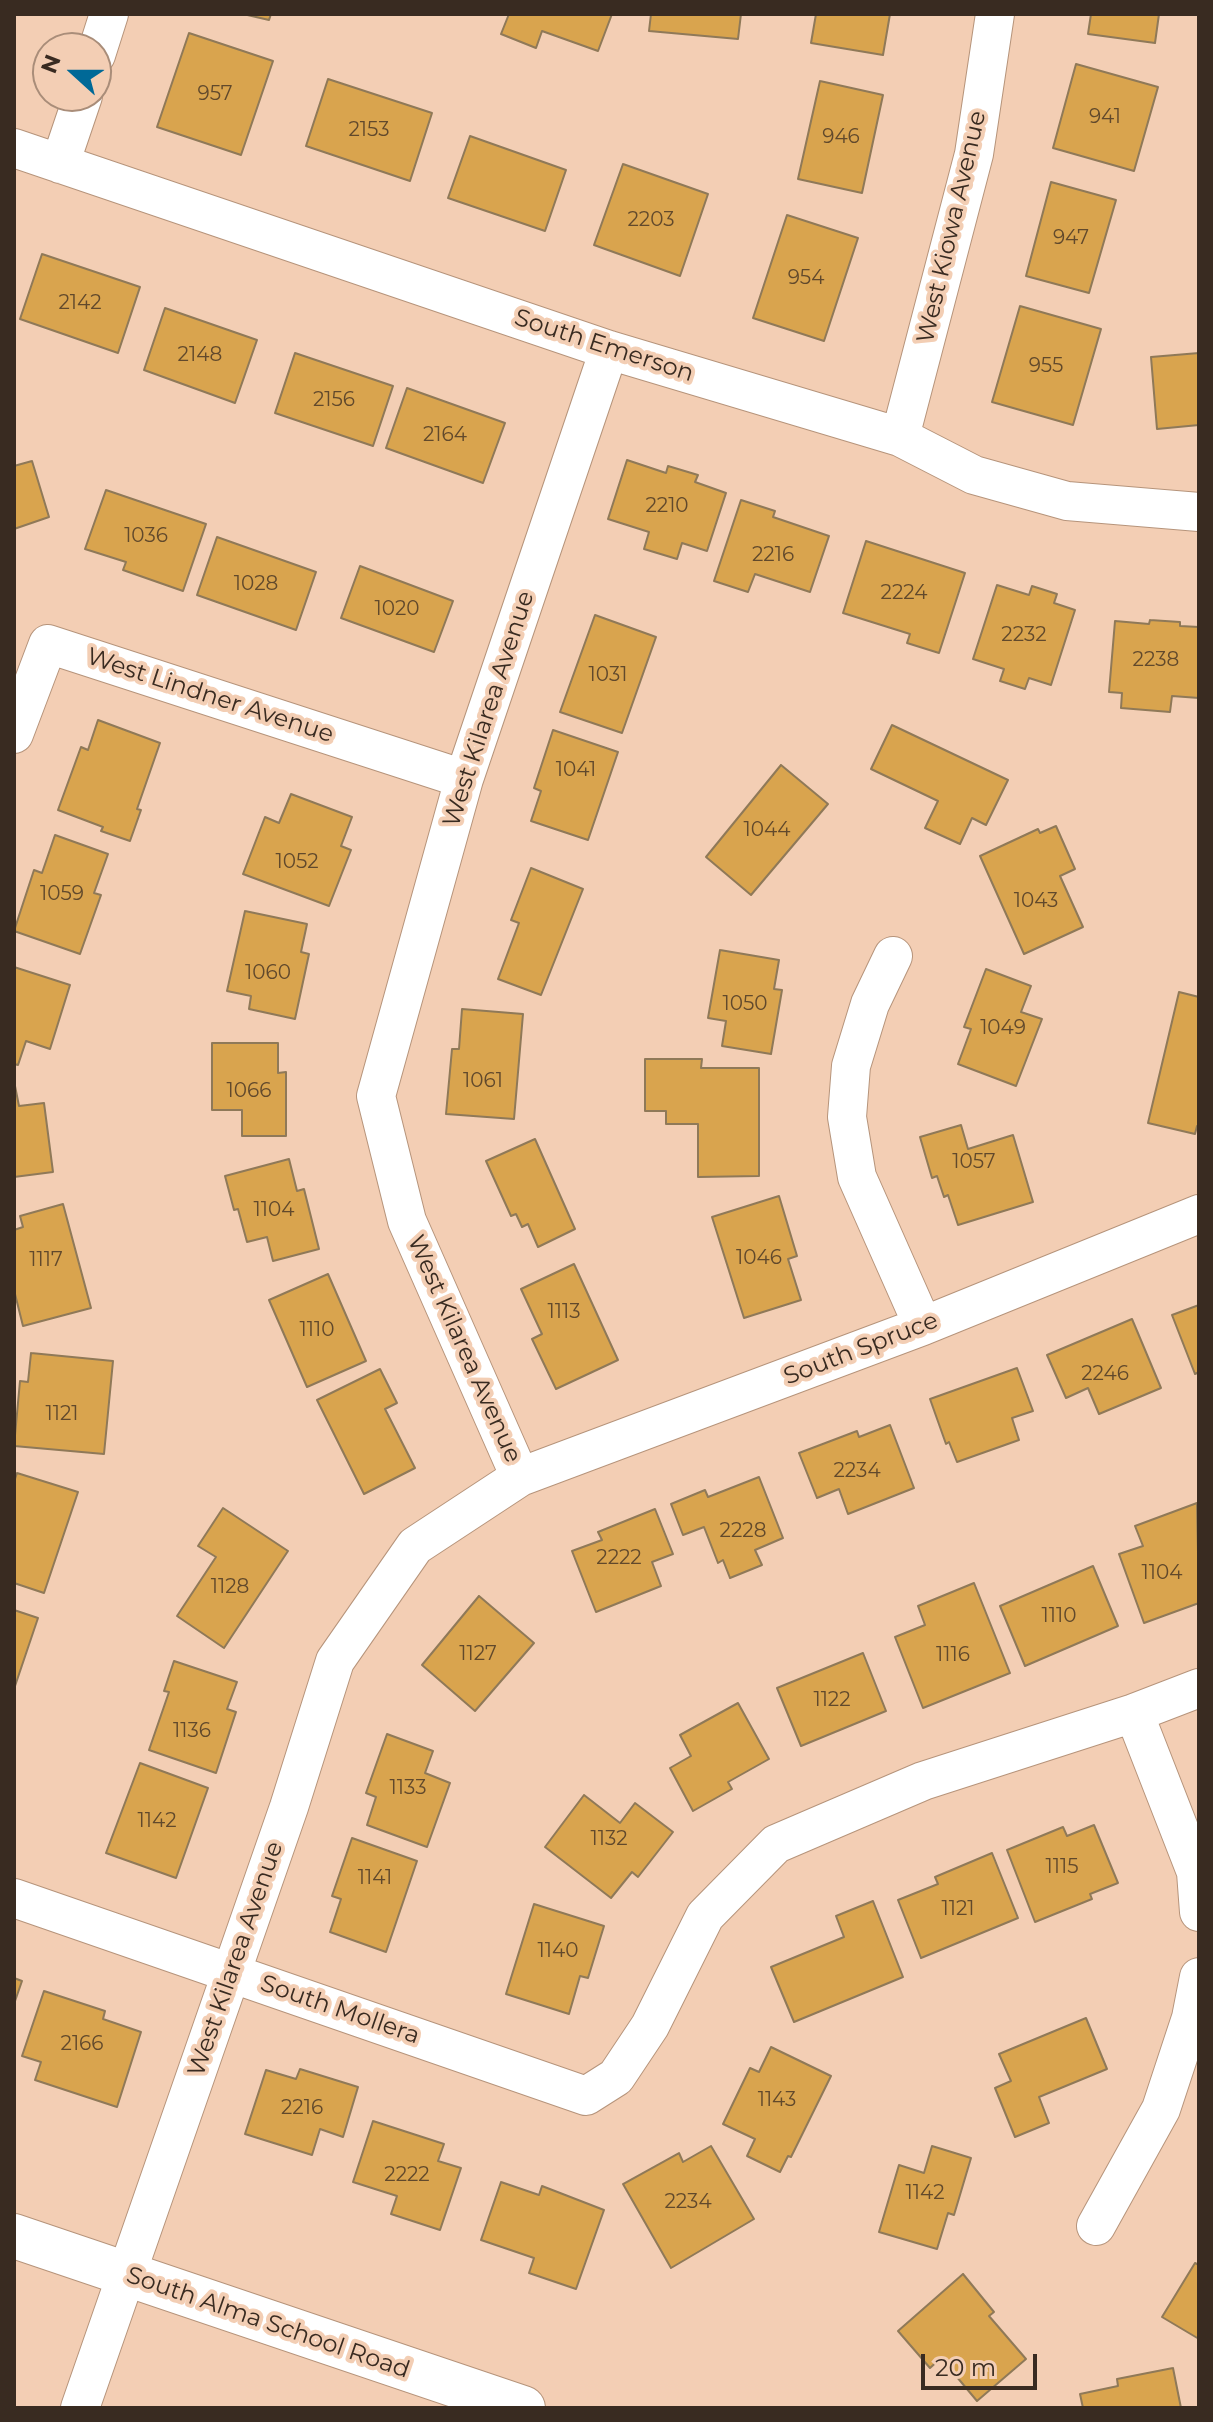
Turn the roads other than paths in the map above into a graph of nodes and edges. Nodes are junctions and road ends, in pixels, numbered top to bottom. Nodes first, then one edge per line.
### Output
1 (995, 14) edge
2 (78, 112) edge
3 (14, 148) edge
4 (60, 164) junction
5 (609, 350) junction
6 (900, 437) junction
7 (1199, 512) edge
8 (14, 734) edge
9 (464, 779) junction
10 (893, 956) dead end
11 (1199, 1214) edge
12 (923, 1326) junction
13 (520, 1477) junction
14 (1199, 1688) edge
15 (1134, 1713) junction
16 (14, 1898) edge
17 (1199, 1912) edge
18 (232, 1972) junction
19 (1199, 1977) edge
20 (1096, 2226) dead end
21 (14, 2236) edge
22 (126, 2275) junction
23 (80, 2408) edge
24 (523, 2408) edge

1 - 6 street, West Kiowa Avenue
2 - 4 street
3 - 4 street, South Emerson
4 - 5 street, South Emerson
5 - 6 street, South Emerson
5 - 9 street, West Kilarea Avenue
6 - 7 street, South Emerson
8 - 9 street, West Lindner Avenue
9 - 13 street, West Kilarea Avenue
10 - 12 street
11 - 12 street, South Spruce
12 - 13 street, South Spruce
13 - 18 street, West Kilarea Avenue
14 - 15 street
15 - 17 street
15 - 18 street, South Mollera
16 - 18 street, South Mollera
18 - 22 street, West Kilarea Avenue
19 - 20 street
21 - 22 main road, South Alma School Road
22 - 23 street, West Kilarea Avenue
22 - 24 main road, South Alma School Road

